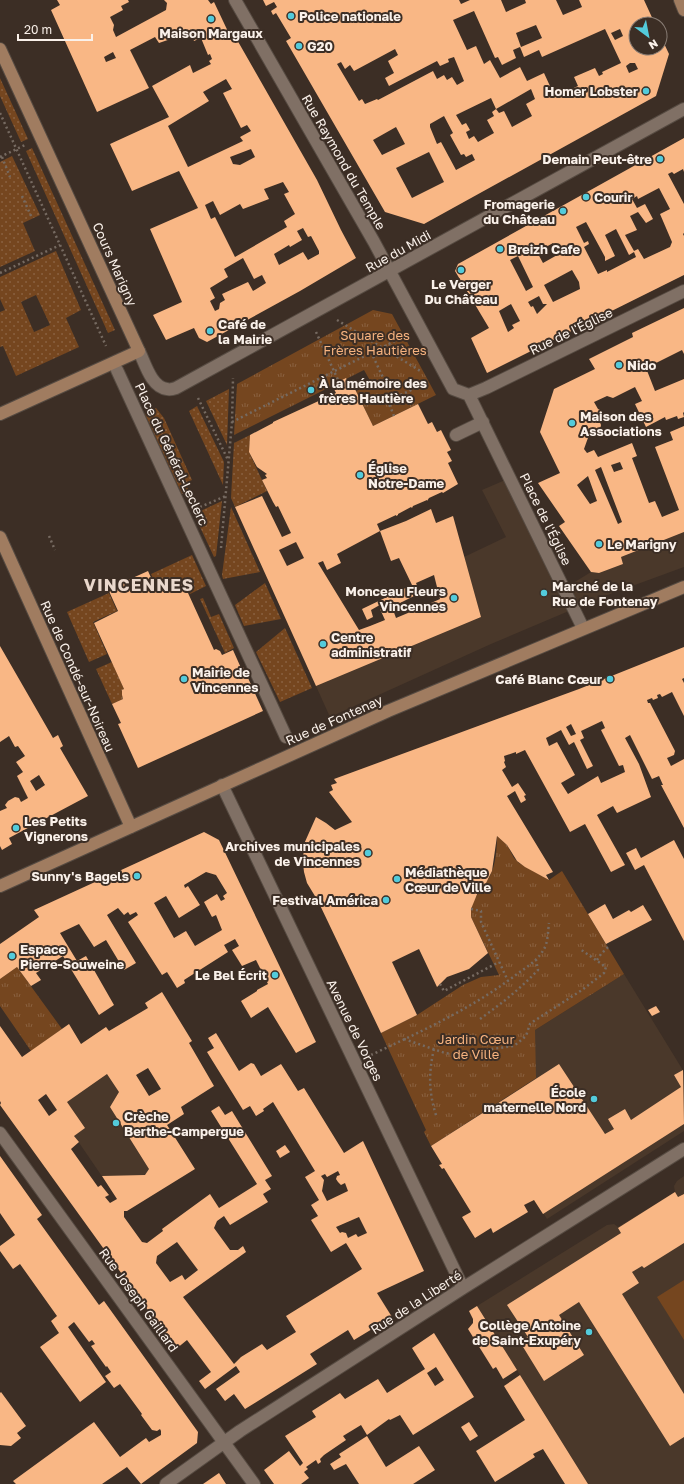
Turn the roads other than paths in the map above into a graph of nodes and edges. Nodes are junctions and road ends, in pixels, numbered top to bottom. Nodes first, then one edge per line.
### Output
1 (235, 0) edge
2 (680, 0) edge
3 (684, 10) edge
4 (0, 49) edge
5 (684, 109) edge
6 (390, 271) junction
7 (684, 291) edge
8 (139, 351) junction
9 (117, 370) dead end
10 (469, 395) junction
11 (0, 414) edge
12 (483, 422) junction
13 (456, 435) dead end
14 (0, 537) edge
15 (3, 553) edge
16 (684, 587) edge
17 (583, 628) junction
18 (286, 737) dead end
19 (222, 785) junction
20 (131, 827) junction
21 (0, 886) edge
22 (0, 1133) edge
23 (684, 1149) edge
24 (463, 1288) junction
25 (224, 1442) junction
26 (166, 1484) edge
27 (254, 1484) edge

1 - 6 street, Rue Raymond du Temple
2 - 3 street
4 - 8 street, Cours Marigny
5 - 6 street, Rue du Midi
6 - 8 street, Rue du Midi
6 - 10 street, Rue Raymond du Temple
7 - 10 street, Rue de l'Église
8 - 11 street
9 - 18 street, Place du Général-Leclerc
10 - 12 street, Place de l'Église
12 - 13 street
12 - 17 street, Place de l'Église
14 - 15 street, Rue de Condé-sur-Noireau
15 - 20 street, Rue de Condé-sur-Noireau
16 - 17 street, Rue de Fontenay
17 - 19 street, Rue de Fontenay
19 - 20 street, Rue de Fontenay
19 - 24 street, Avenue de Vorges
20 - 21 street, Rue de Fontenay
22 - 25 street, Rue Joseph Gaillard
23 - 24 street, Rue de la Liberté
24 - 25 street, Rue de la Liberté
25 - 26 street, Rue de la Liberté
25 - 27 street, Rue Joseph Gaillard

